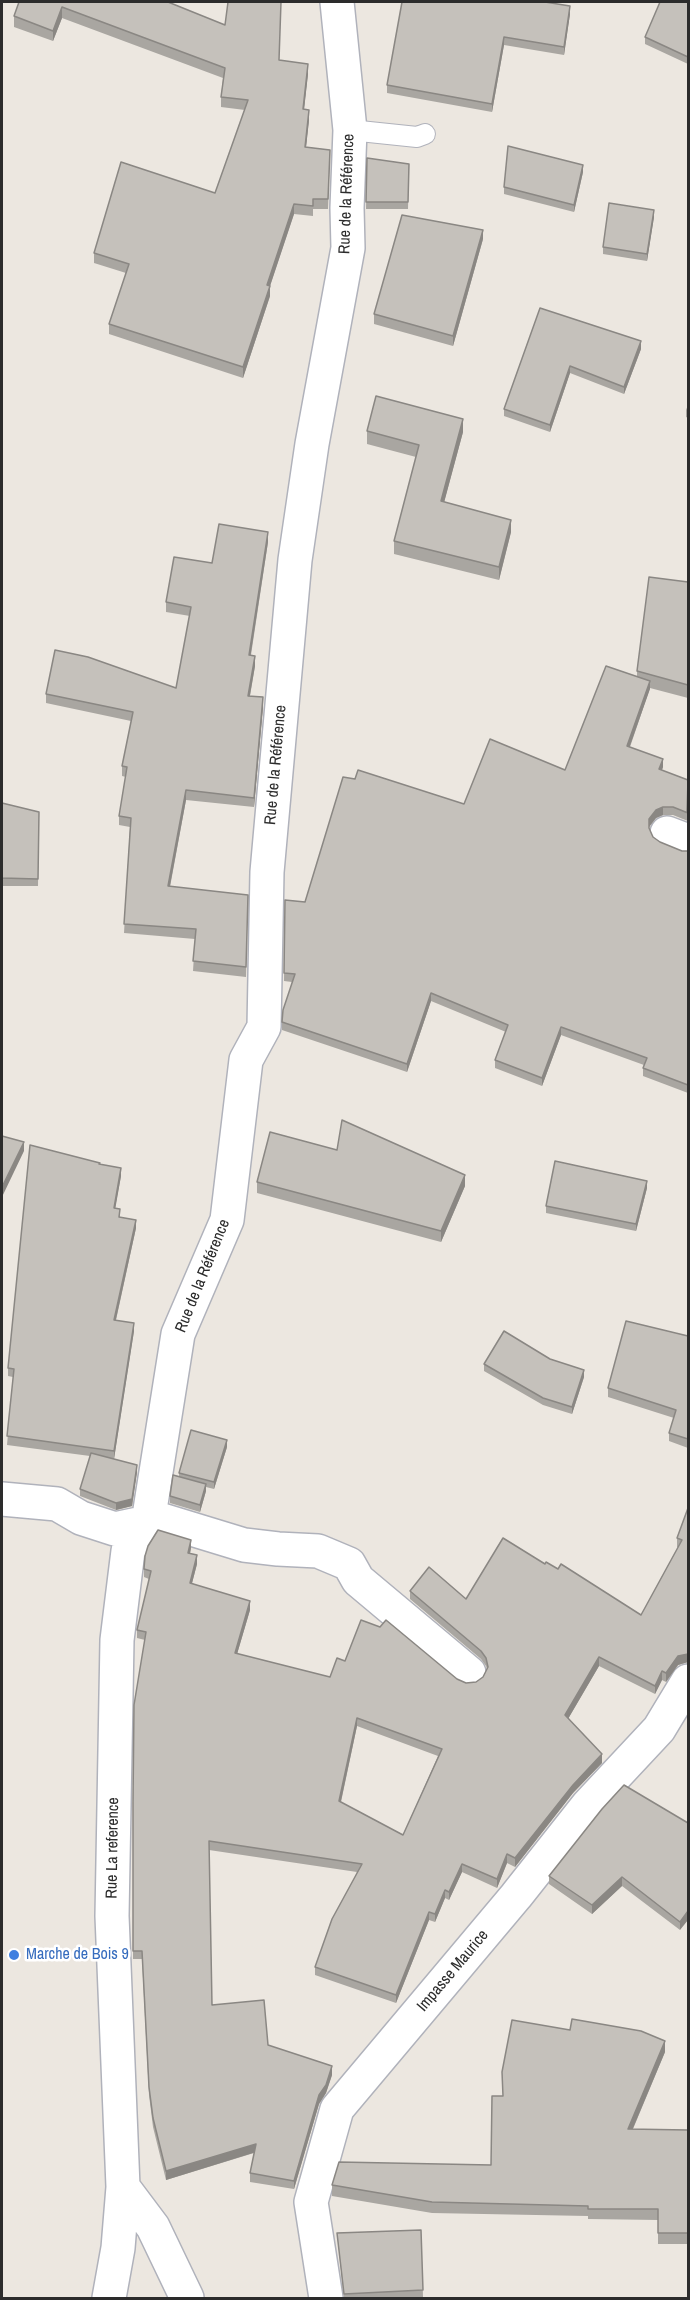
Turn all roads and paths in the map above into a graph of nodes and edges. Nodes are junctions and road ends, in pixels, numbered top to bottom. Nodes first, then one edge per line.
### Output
1 (337, 2) edge
2 (350, 130) junction
3 (425, 134) dead end
4 (2, 1499) edge
5 (149, 1516) junction
6 (469, 1673) dead end
7 (688, 1681) edge
8 (123, 2187) junction
9 (109, 2298) edge
10 (187, 2298) edge
11 (326, 2298) edge

1 - 2 street, Rue de la Référence
2 - 3 lane
2 - 5 street, Rue de la Référence
4 - 5 street
5 - 6 street
5 - 8 street, Rue La reference
7 - 11 street, Impasse Maurice
8 - 9 street, Rue La reference
8 - 10 street

